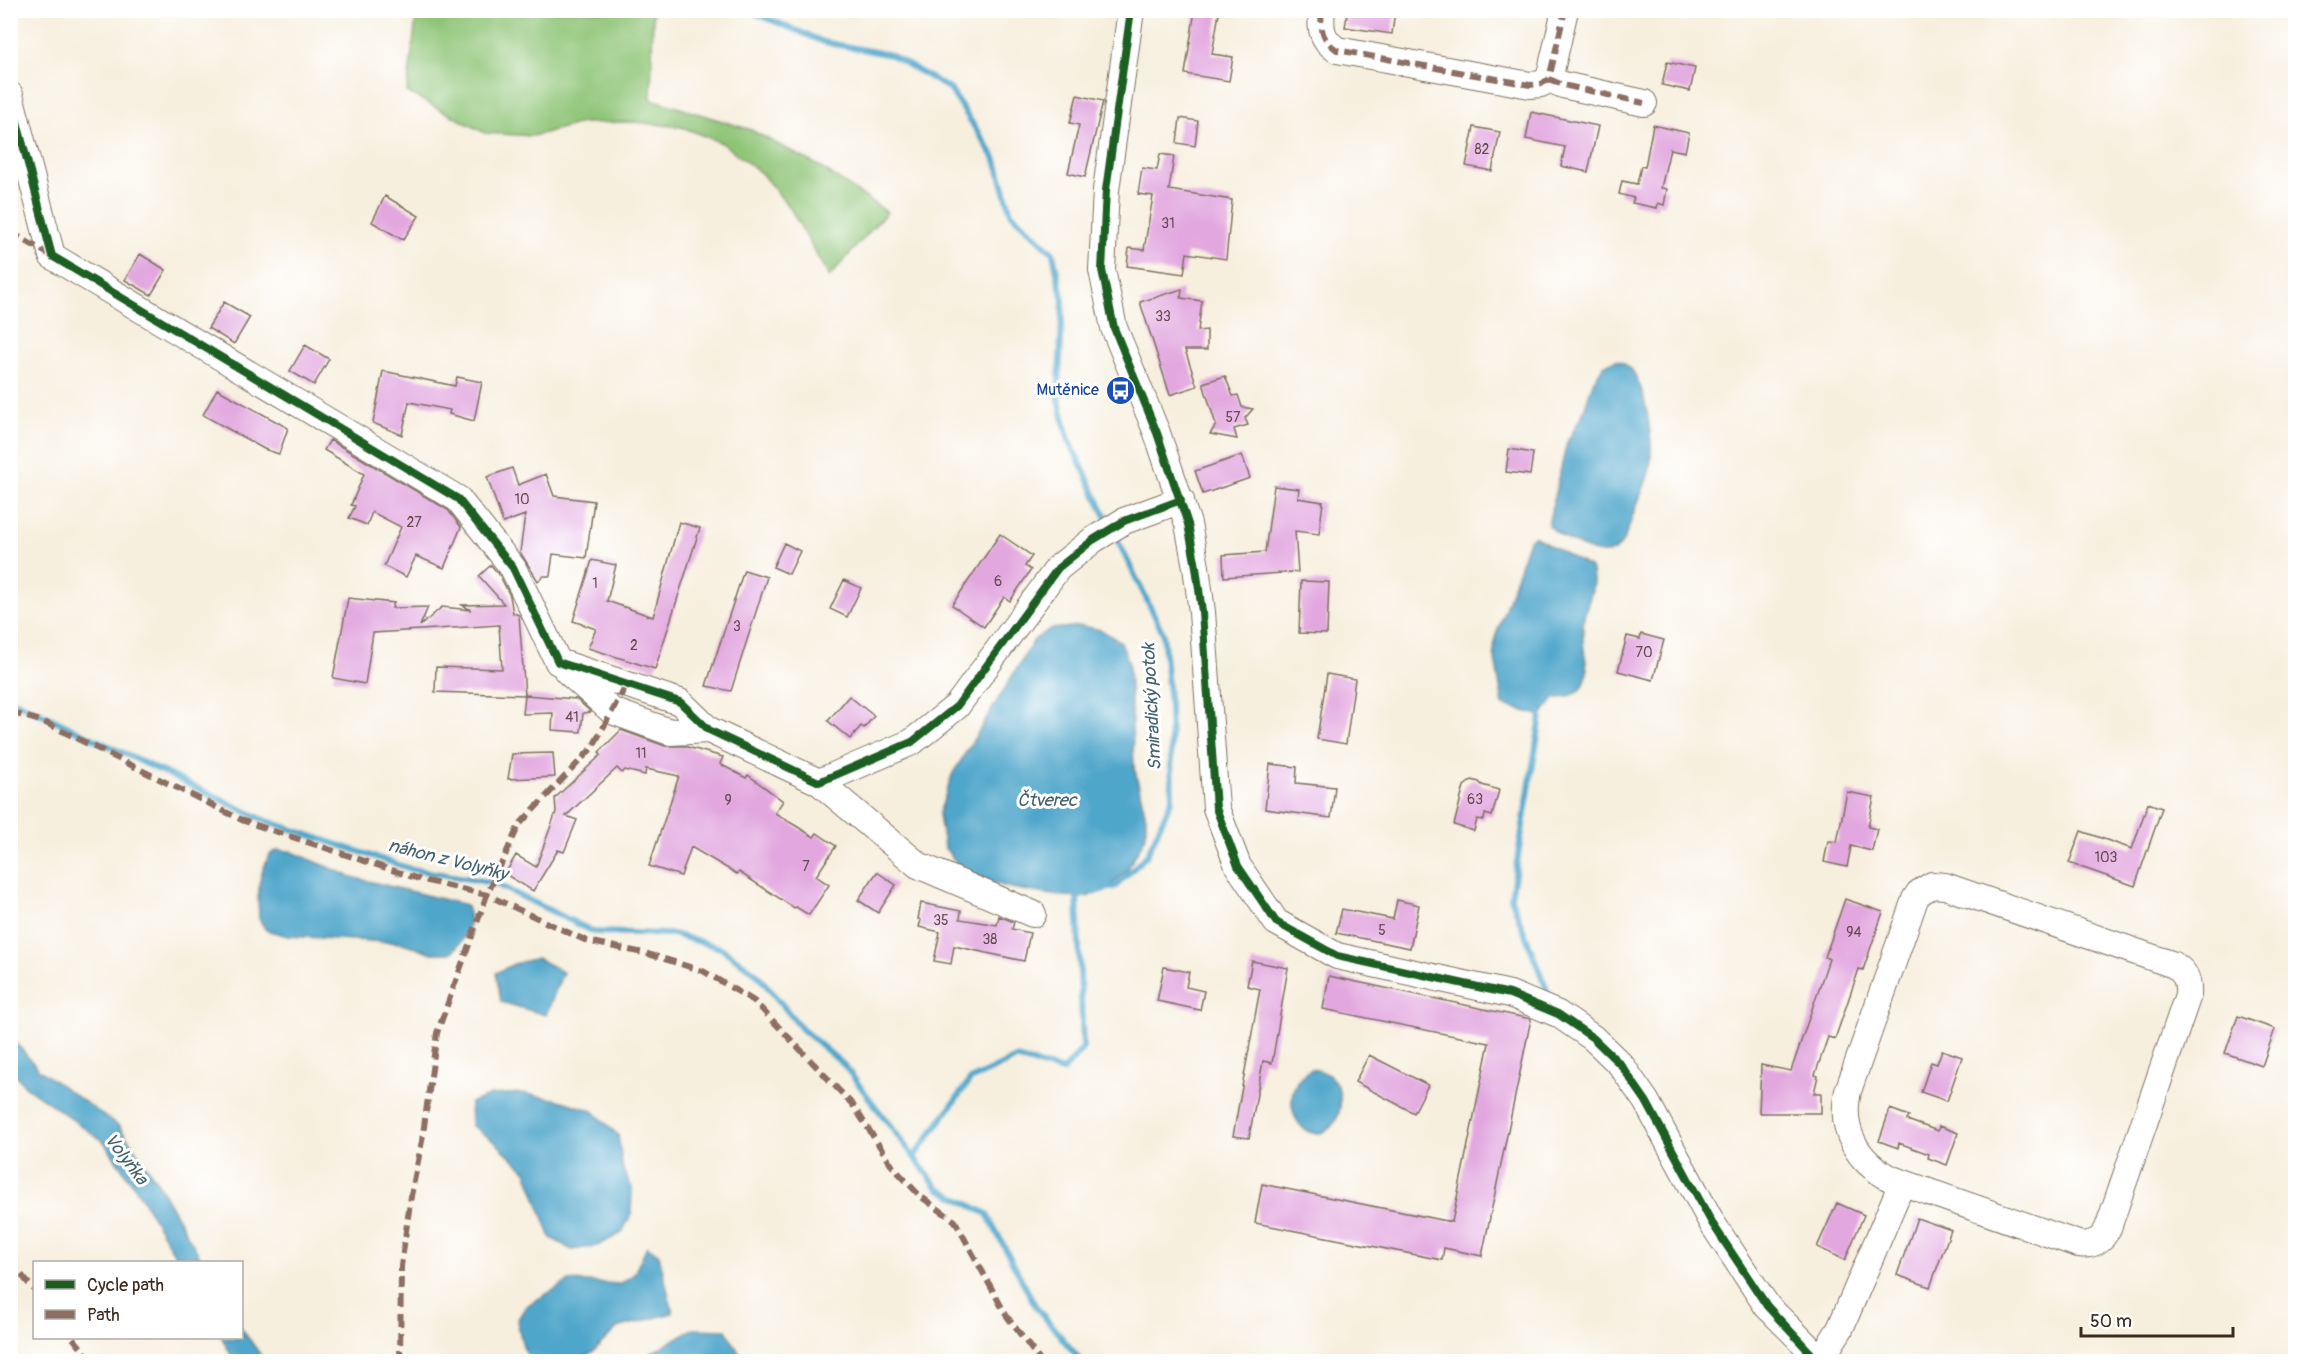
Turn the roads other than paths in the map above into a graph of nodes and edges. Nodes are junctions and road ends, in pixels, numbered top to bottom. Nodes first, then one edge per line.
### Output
1 (1131, 10) edge
2 (1322, 10) edge
3 (1565, 10) edge
4 (1549, 79) junction
5 (10, 95) edge
6 (1644, 103) dead end
7 (1181, 500) junction
8 (819, 782) junction
9 (1033, 914) dead end
10 (1902, 1183) junction
11 (1821, 1361) edge

1 - 7 street
2 - 4 street
3 - 4 street
4 - 6 street
5 - 8 street
7 - 8 street
7 - 11 street
8 - 9 street
10 - 10 street
10 - 11 street

